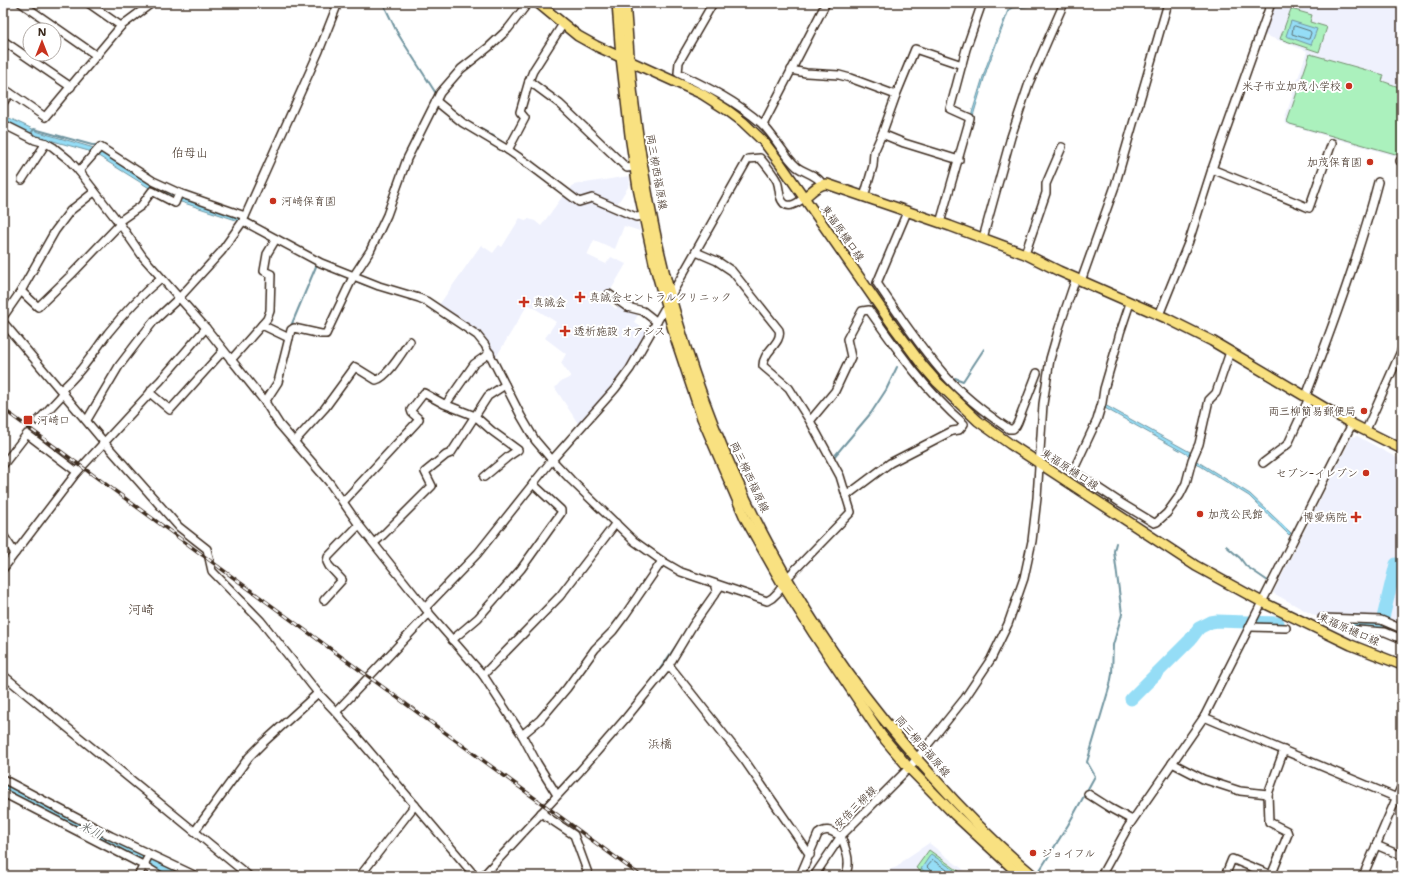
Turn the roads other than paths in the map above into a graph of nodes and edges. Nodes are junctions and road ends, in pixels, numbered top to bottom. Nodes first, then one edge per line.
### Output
1 (21, 3) edge
2 (88, 3) edge
3 (152, 3) edge
4 (338, 3) edge
5 (528, 3) edge
6 (538, 3) edge
7 (618, 3) edge
8 (625, 3) edge
9 (713, 3) edge
10 (826, 3) edge
11 (982, 3) edge
12 (1064, 3) edge
13 (1168, 3) edge
14 (1271, 3) edge
15 (563, 24) junction
16 (121, 26) junction
17 (3, 42) edge
18 (97, 56) junction
19 (625, 59) junction
20 (962, 65) junction
21 (791, 70) junction
22 (529, 81) junction
23 (71, 87) junction
24 (3, 88) edge
25 (10, 93) junction
26 (896, 95) junction
27 (436, 101) junction
28 (3, 103) edge
29 (3, 124) edge
30 (763, 125) junction
31 (882, 134) junction
32 (46, 143) junction
33 (1332, 143) dead end
34 (1062, 147) dead end
35 (508, 150) junction
36 (958, 160) junction
37 (635, 167) junction
38 (1212, 169) junction
39 (79, 171) junction
40 (22, 180) dead end
41 (1378, 182) dead end
42 (822, 184) junction
43 (94, 192) junction
44 (177, 197) junction
45 (864, 197) junction
46 (804, 198) junction
47 (906, 212) junction
48 (644, 216) junction
49 (244, 218) junction
50 (119, 223) junction
51 (940, 223) junction
52 (983, 238) junction
53 (276, 239) junction
54 (696, 252) junction
55 (1025, 254) junction
56 (353, 277) junction
57 (161, 278) junction
58 (1079, 280) junction
59 (21, 291) junction
60 (609, 294) dead end
61 (671, 296) junction
62 (180, 297) junction
63 (1130, 303) junction
64 (666, 306) junction
65 (1159, 315) junction
66 (3, 317) edge
67 (3, 322) edge
68 (657, 322) junction
69 (262, 325) junction
70 (206, 328) junction
71 (289, 338) junction
72 (410, 341) dead end
73 (1402, 349) edge
74 (223, 351) junction
75 (1230, 352) junction
76 (490, 353) junction
77 (932, 359) junction
78 (231, 360) junction
79 (923, 366) junction
80 (914, 373) junction
81 (1037, 373) dead end
82 (506, 385) junction
83 (62, 392) junction
84 (150, 393) junction
85 (1308, 397) junction
86 (265, 402) junction
87 (446, 404) junction
88 (475, 416) junction
89 (87, 420) junction
90 (38, 421) dead end
91 (810, 421) junction
92 (1352, 424) junction
93 (1366, 430) junction
94 (295, 441) junction
95 (104, 442) junction
96 (1402, 449) edge
97 (552, 460) junction
98 (1039, 463) junction
99 (1263, 463) dead end
100 (3, 465) edge
101 (77, 472) junction
102 (484, 477) dead end
103 (533, 484) junction
104 (846, 496) junction
105 (343, 502) junction
106 (1134, 510) junction
107 (1128, 521) junction
108 (616, 523) junction
109 (359, 525) junction
110 (3, 535) edge
111 (374, 543) junction
112 (15, 553) junction
113 (662, 561) junction
114 (3, 569) edge
115 (785, 582) junction
116 (716, 585) junction
117 (324, 600) dead end
118 (1262, 602) junction
119 (427, 611) junction
120 (1322, 618) dead end
121 (1250, 626) junction
122 (1286, 628) dead end
123 (1402, 629) edge
124 (1356, 630) dead end
125 (1402, 639) edge
126 (452, 640) junction
127 (669, 665) junction
128 (1402, 665) edge
129 (3, 675) edge
130 (483, 675) junction
131 (318, 693) junction
132 (336, 712) junction
133 (1204, 716) junction
134 (522, 735) junction
135 (1284, 750) junction
136 (917, 759) junction
137 (1172, 762) junction
138 (909, 768) junction
139 (3, 779) edge
140 (1402, 785) edge
141 (3, 793) edge
142 (1088, 794) dead end
143 (1268, 794) junction
144 (557, 795) junction
145 (1399, 799) edge
146 (415, 805) junction
147 (542, 813) junction
148 (1132, 820) junction
149 (195, 831) junction
150 (840, 836) junction
151 (1376, 845) junction
152 (149, 854) junction
153 (810, 855) junction
154 (1402, 856) edge
155 (143, 865) junction
156 (138, 876) edge
157 (161, 876) edge
158 (196, 876) edge
159 (249, 876) edge
160 (360, 876) edge
161 (475, 876) edge
162 (483, 876) edge
163 (589, 876) edge
164 (800, 876) edge
165 (814, 876) edge
166 (845, 876) edge
167 (1021, 876) edge
168 (1034, 876) edge
169 (1101, 876) edge
170 (1225, 876) edge
171 (1271, 876) edge
172 (1363, 876) edge

1 - 18 street
2 - 16 street
3 - 16 street
4 - 49 street
5 - 27 street
6 - 15 main road, 東福原樋口線
7 - 19 main road, 両三柳西福原線
8 - 19 main road, 両三柳西福原線
9 - 30 street
10 - 21 street
11 - 20 street
12 - 52 street
13 - 58 street, 安倍三柳線
14 - 38 street
15 - 19 main road, 東福原樋口線
15 - 22 street
16 - 18 street
17 - 23 street
18 - 23 street
19 - 37 main road, 両三柳西福原線
19 - 46 main road, 東福原樋口線
19 - 61 main road, 両三柳西福原線
20 - 26 street
20 - 36 street
21 - 26 street
21 - 30 street
22 - 35 street
22 - 37 street
23 - 25 street
24 - 25 street
25 - 28 street
26 - 31 street
27 - 35 street
27 - 56 street
29 - 32 street
30 - 42 street
31 - 36 street
31 - 45 street
32 - 39 street
32 - 40 street
33 - 38 street
34 - 55 street
35 - 48 street
36 - 51 street
37 - 48 main road, 両三柳西福原線
38 - 65 street
39 - 43 street
39 - 44 street
41 - 85 street
42 - 45 main road
42 - 46 main road
43 - 50 street
43 - 59 street
44 - 49 street
44 - 50 street
45 - 47 main road
46 - 54 street
46 - 79 main road, 東福原樋口線
47 - 51 main road
47 - 77 street
48 - 64 main road, 両三柳西福原線
49 - 53 street
49 - 62 street
50 - 57 street
50 - 59 street
51 - 52 main road
52 - 55 main road
53 - 56 street
53 - 69 street
54 - 61 street
54 - 91 street
55 - 58 main road
56 - 71 street
56 - 76 street
57 - 62 street
57 - 83 street
58 - 63 main road
58 - 98 street, 安倍三柳線
59 - 66 street
60 - 68 street
61 - 64 street
61 - 115 main road, 両三柳西福原線
62 - 70 street
62 - 89 street
63 - 65 main road
63 - 106 street
64 - 68 street
64 - 115 main road, 両三柳西福原線
65 - 75 main road
67 - 83 street
68 - 97 street
69 - 71 street
69 - 78 street
70 - 74 street
70 - 84 street
71 - 86 street
72 - 94 street
73 - 93 street
74 - 78 street
74 - 84 street
75 - 85 main road
75 - 106 street
76 - 82 street
76 - 87 street
77 - 79 street
77 - 81 street
78 - 86 street
79 - 80 street
79 - 98 main road, 東福原樋口線
80 - 91 street
80 - 104 street
82 - 88 street
82 - 97 street
83 - 89 street
83 - 90 street
84 - 95 street
85 - 92 main road
85 - 99 street
86 - 94 street
87 - 88 street
87 - 105 street
88 - 102 street
88 - 111 street
89 - 95 street
91 - 104 street
92 - 93 main road
92 - 118 street
93 - 96 main road
94 - 105 street
95 - 101 street
95 - 131 street
97 - 103 street
97 - 108 street
98 - 107 main road, 東福原樋口線
98 - 136 street, 安倍三柳線
100 - 101 street
101 - 112 street
103 - 119 street
103 - 126 street
104 - 115 street
105 - 109 street
106 - 107 street
107 - 118 main road, 東福原樋口線
108 - 113 street
108 - 130 street
109 - 111 street
109 - 117 street
110 - 112 street
111 - 119 street
112 - 114 street
113 - 116 street
113 - 134 street
115 - 116 street
115 - 136 main road, 両三柳西福原線
115 - 138 main road, 両三柳西福原線
116 - 127 street
118 - 121 street
118 - 128 main road, 東福原樋口線
119 - 126 street
119 - 132 street
120 - 123 street
121 - 122 street
121 - 133 street
124 - 125 street
126 - 130 street
127 - 144 street
127 - 153 street
129 - 149 street
130 - 134 street
131 - 132 street
131 - 149 street
132 - 146 street
133 - 135 street
133 - 137 street
134 - 144 street
135 - 143 street
135 - 145 street
136 - 138 street, 安倍三柳線
136 - 168 main road, 両三柳西福原線
137 - 143 street
137 - 148 street
138 - 150 street, 安倍三柳線
138 - 167 main road, 両三柳西福原線
139 - 152 street
140 - 145 street
141 - 155 street
142 - 148 street
143 - 171 street
144 - 147 street
145 - 151 street
146 - 160 street
146 - 161 street
147 - 162 street
147 - 163 street
148 - 169 street
149 - 159 street
150 - 153 street
150 - 165 street, 安倍三柳線
150 - 166 street
151 - 154 street
151 - 172 street
152 - 155 street
152 - 158 street
153 - 164 street
155 - 156 street
155 - 157 street
170 - 171 street

